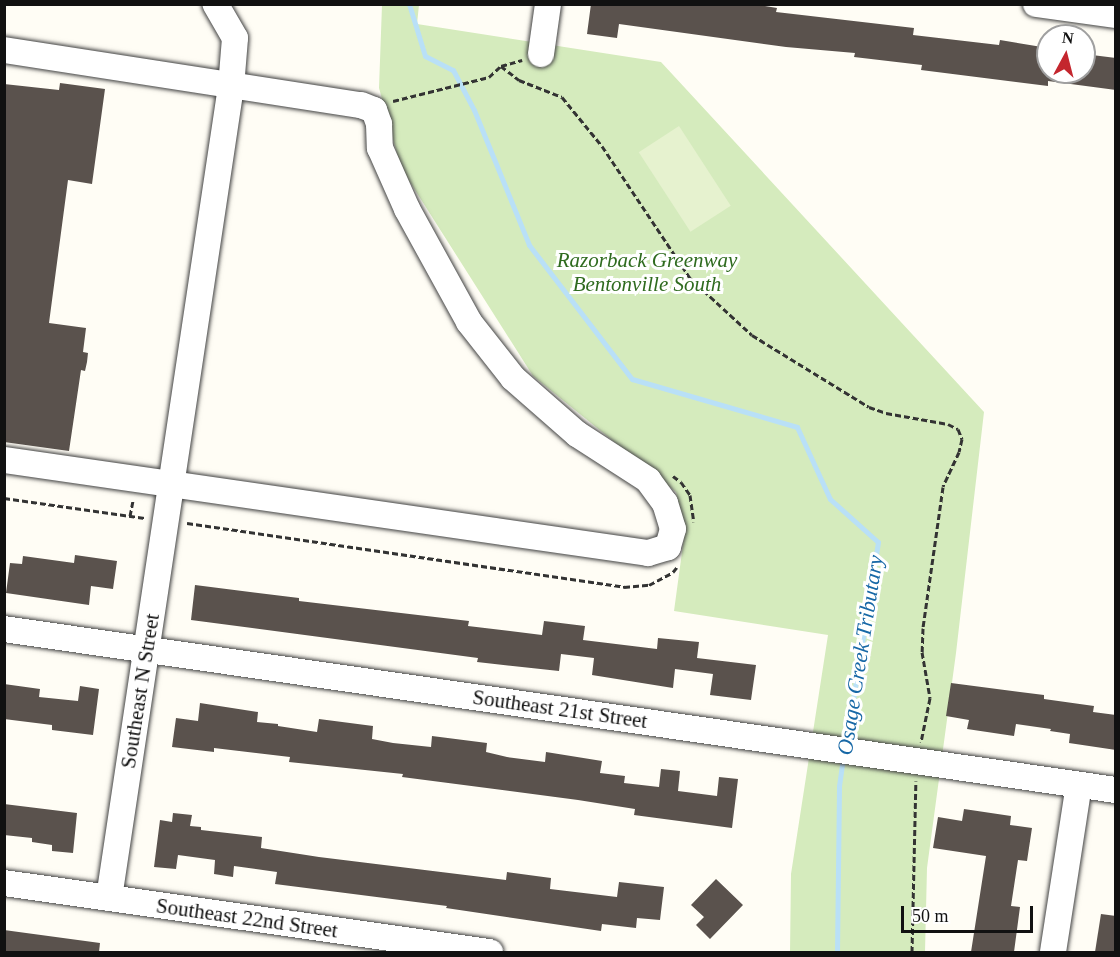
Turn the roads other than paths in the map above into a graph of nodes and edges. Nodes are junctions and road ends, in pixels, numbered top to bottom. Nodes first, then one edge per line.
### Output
1 (215, 4) edge
2 (548, 4) edge
3 (1036, 4) edge
4 (1116, 15) edge
5 (4, 50) edge
6 (541, 54) dead end
7 (231, 87) junction
8 (4, 460) edge
9 (171, 483) junction
10 (4, 629) edge
11 (146, 649) junction
12 (1079, 784) junction
13 (1116, 790) edge
14 (4, 883) edge
15 (109, 898) junction
16 (490, 952) edge
17 (1053, 952) edge

1 - 7 street, Southeast N Street
2 - 6 street
3 - 4 street
5 - 7 street
7 - 9 street, Southeast N Street
7 - 9 street
8 - 9 street
9 - 11 street, Southeast N Street
10 - 11 street, Southeast 21st Street
11 - 12 street, Southeast 21st Street
11 - 15 street, Southeast N Street
12 - 13 street, Southeast 21st Street
12 - 17 street
14 - 15 street, Southeast 22nd Street
15 - 16 street, Southeast 22nd Street

